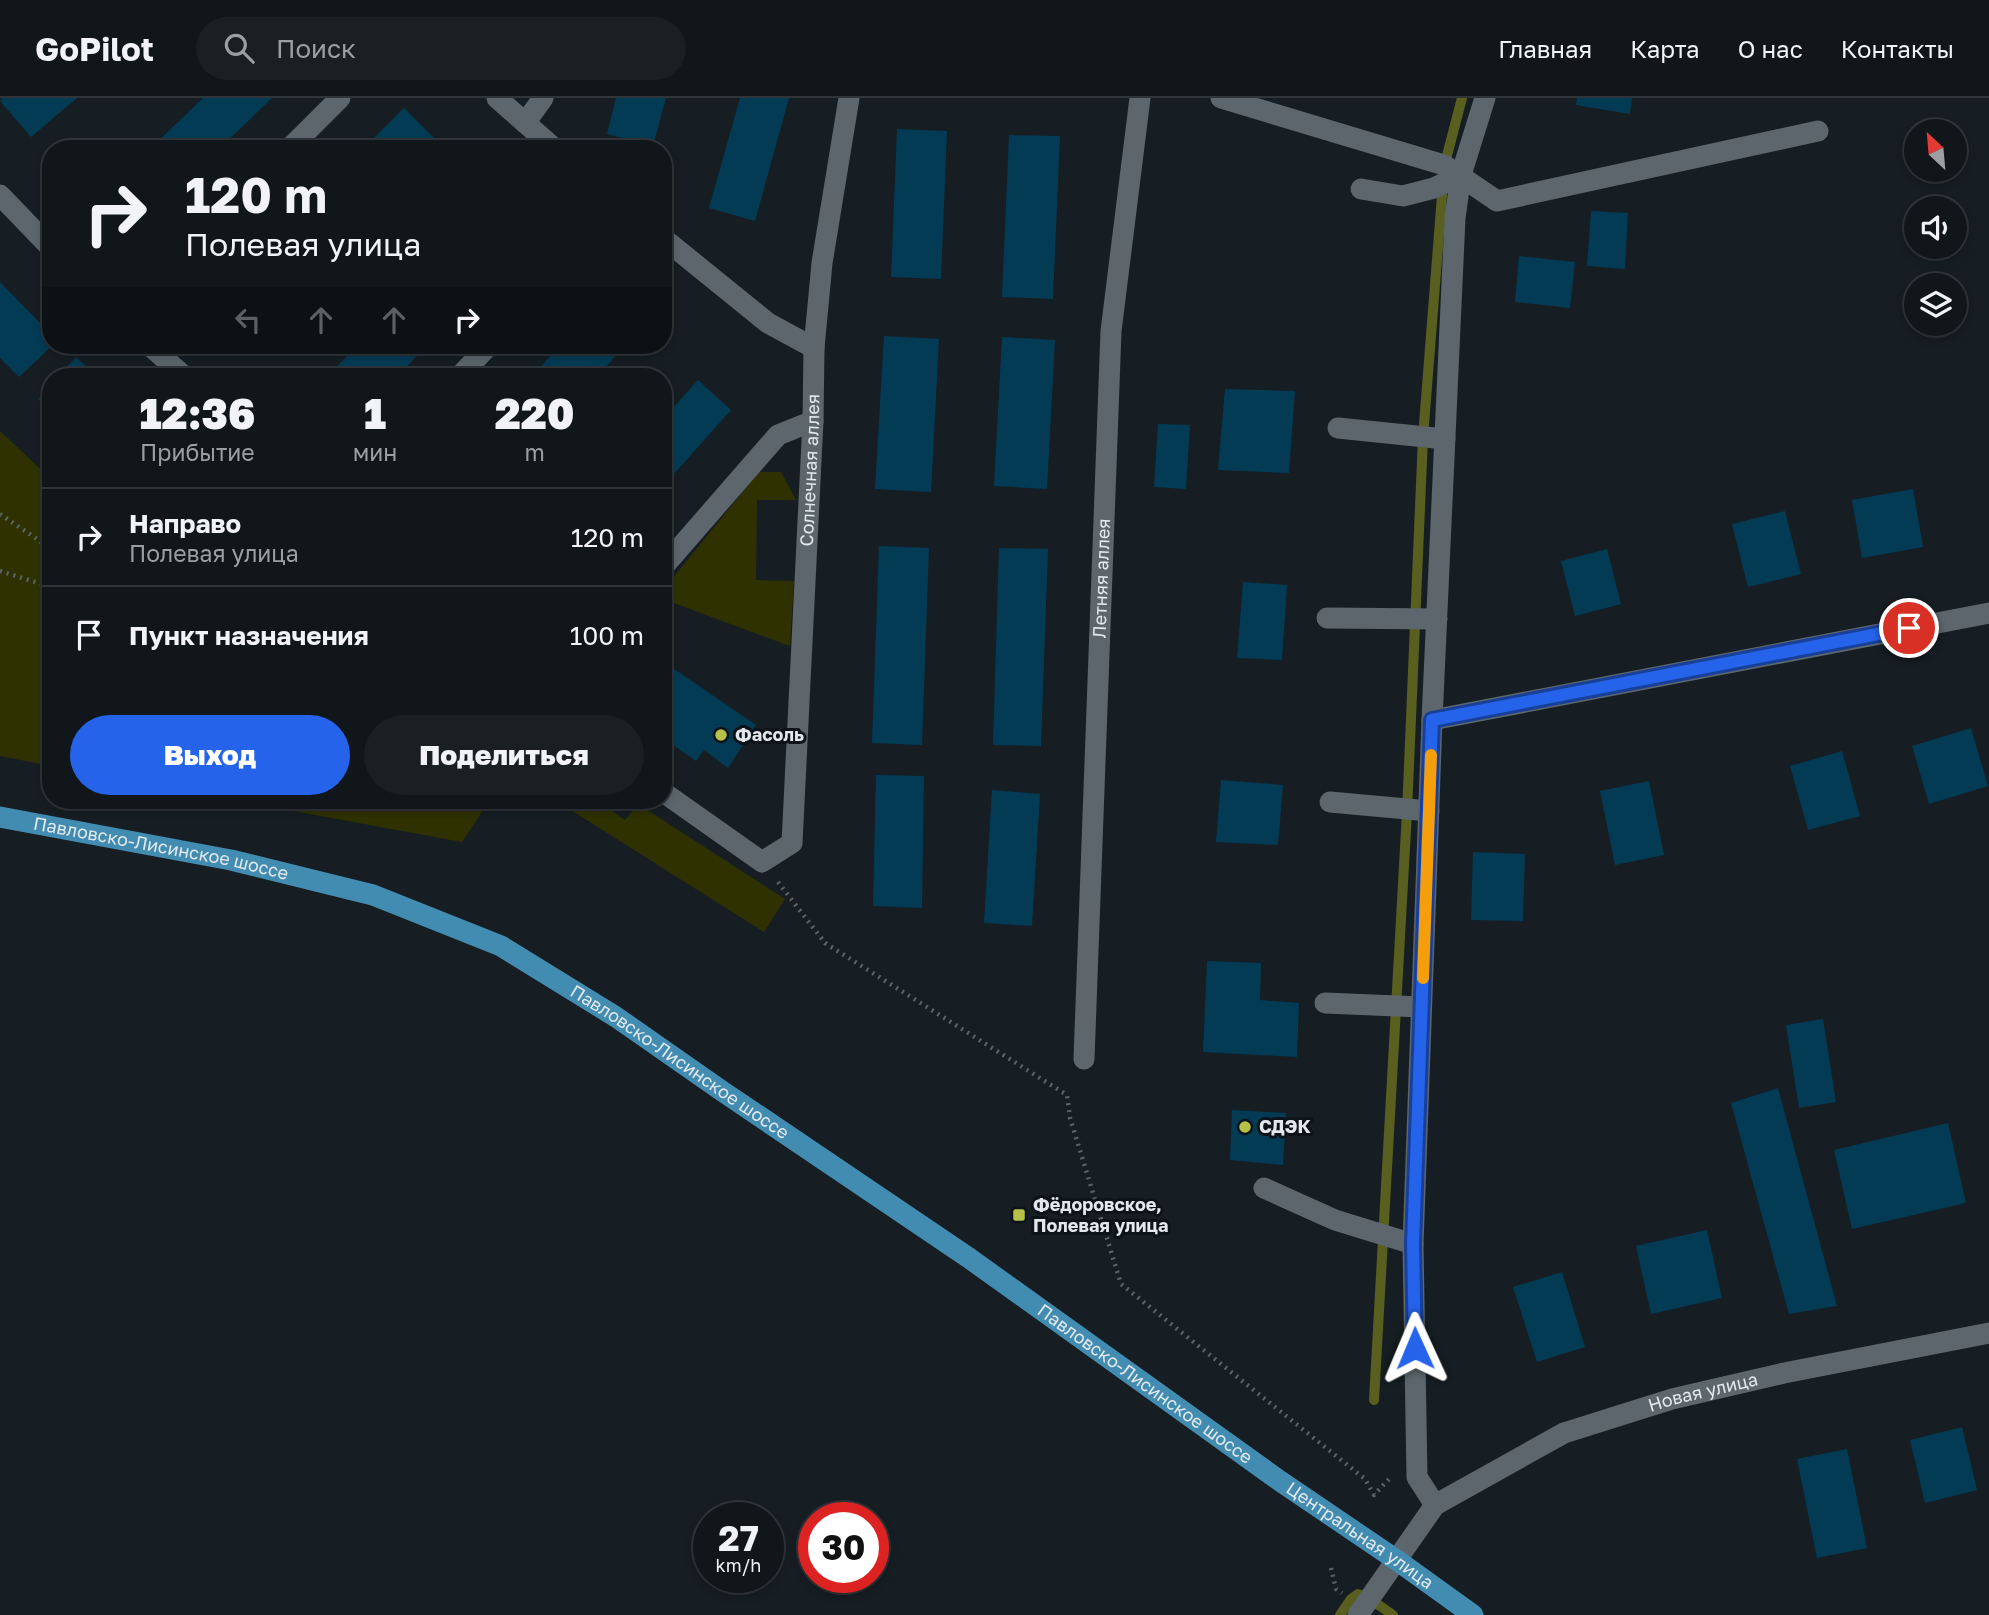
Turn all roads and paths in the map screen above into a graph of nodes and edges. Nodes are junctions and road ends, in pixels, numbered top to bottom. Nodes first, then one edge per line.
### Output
1 (340, 98) edge
2 (497, 98) edge
3 (543, 98) edge
4 (849, 98) edge
5 (1140, 98) edge
6 (1221, 98) edge
7 (1485, 98) edge
8 (525, 123) junction
9 (1818, 131) dead end
10 (298, 140) edge
11 (545, 140) edge
12 (1461, 175) junction
13 (1361, 189) dead end
14 (0, 195) edge
15 (42, 239) edge
16 (672, 246) edge
17 (814, 348) junction
18 (159, 354) edge
19 (481, 354) edge
20 (175, 368) edge
21 (467, 368) edge
22 (813, 421) junction
23 (1338, 428) dead end
24 (1445, 439) junction
25 (0, 514) edge
26 (42, 543) edge
27 (672, 558) edge
28 (0, 571) edge
29 (42, 584) edge
30 (1989, 613) edge
31 (1327, 618) dead end
32 (1437, 619) junction
33 (1432, 720) junction
34 (672, 798) edge
35 (1330, 802) dead end
36 (1429, 811) junction
37 (0, 817) edge
38 (762, 862) junction
39 (1325, 1003) dead end
40 (1421, 1007) junction
41 (1084, 1059) dead end
42 (1264, 1188) dead end
43 (1413, 1244) junction
44 (1989, 1333) edge
45 (1417, 1477) junction
46 (1280, 1481) joint
47 (1435, 1505) junction
48 (1398, 1561) junction
49 (1358, 1615) edge
50 (1473, 1615) edge

1 - 10 street
2 - 8 street
3 - 8 street
4 - 17 street, Солнечная аллея
5 - 41 street, Летняя аллея
6 - 12 street
7 - 12 street
8 - 11 street
9 - 12 street
12 - 13 street
12 - 24 street
14 - 15 street
16 - 17 street
17 - 22 street, Солнечная аллея
18 - 20 street
19 - 21 street
22 - 27 street
22 - 38 street, Солнечная аллея
23 - 24 street
24 - 32 street
25 - 26 path
28 - 29 path
30 - 33 street
31 - 32 street
32 - 33 street
33 - 36 street
34 - 38 street
35 - 36 street
36 - 40 street
37 - 46 main road, Павловско-Лисинское шоссе
38 - 45 path
39 - 40 street
40 - 43 street
42 - 43 street
43 - 45 street
44 - 47 street, Новая улица
45 - 47 street
46 - 48 main road, Центральная улица
47 - 48 street
48 - 49 street
48 - 50 main road, Центральная улица

